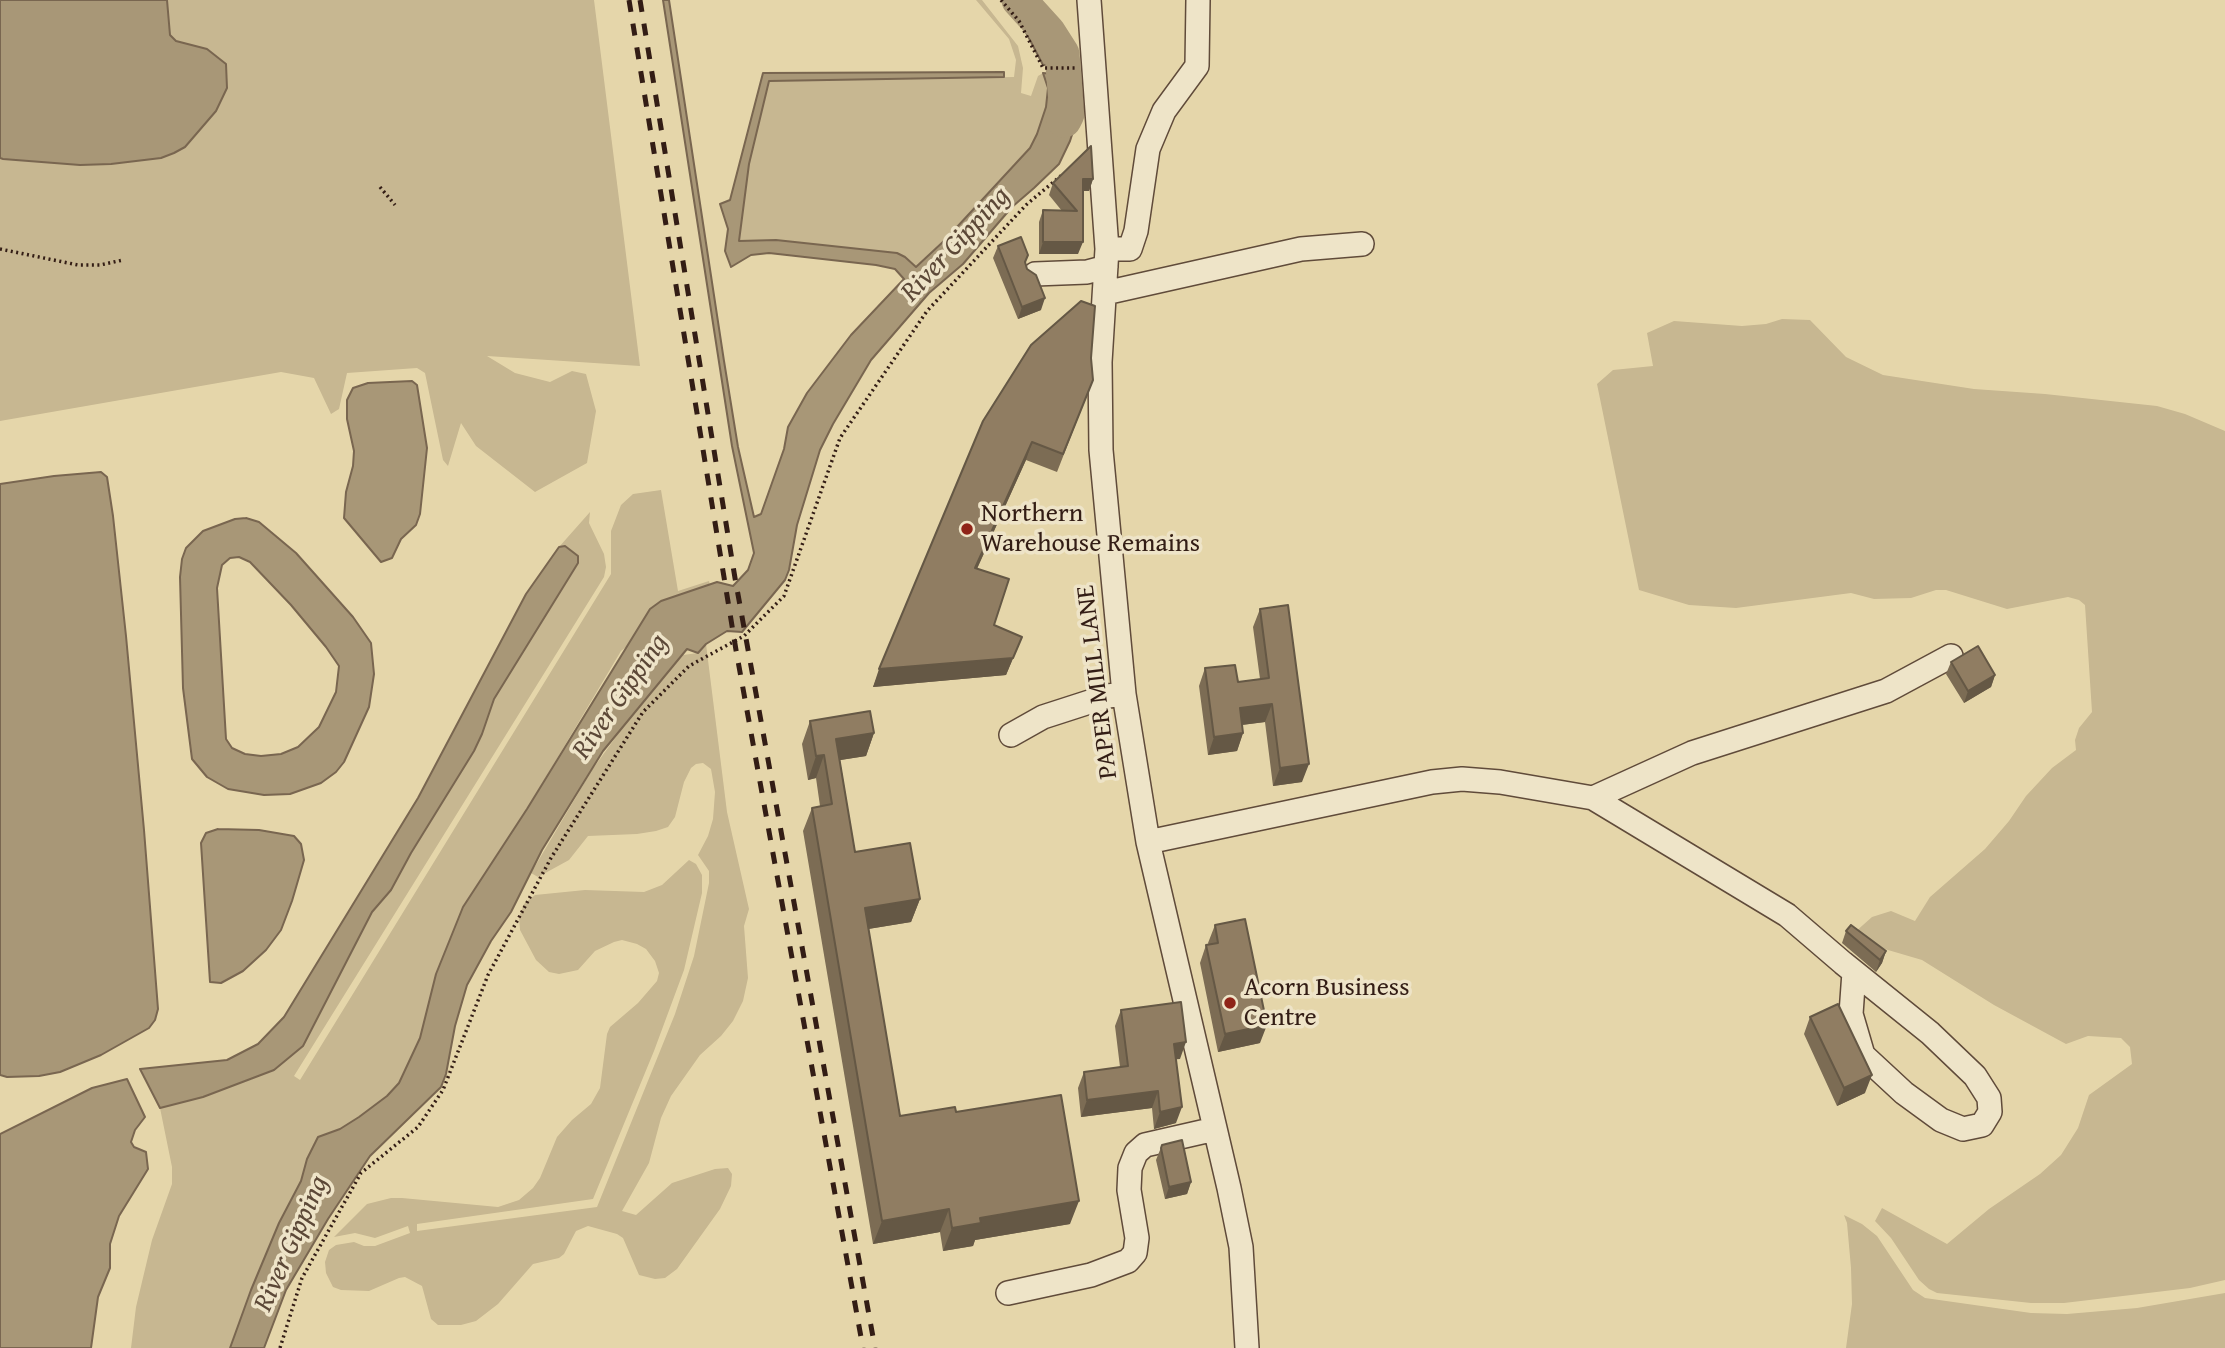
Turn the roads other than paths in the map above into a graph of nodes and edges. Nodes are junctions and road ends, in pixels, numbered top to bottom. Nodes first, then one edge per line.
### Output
1 (1089, 0) edge
2 (1198, 0) edge
3 (1362, 244) dead end
4 (1107, 258) junction
5 (1035, 274) edge
6 (1105, 293) junction
7 (1951, 656) dead end
8 (1124, 694) junction
9 (1011, 735) dead end
10 (1593, 798) junction
11 (1148, 842) junction
12 (1854, 972) junction
13 (1214, 1129) junction
14 (1008, 1293) dead end
15 (1247, 1348) edge

1 - 4 street, PAPER MILL LANE
2 - 4 street
3 - 6 street
4 - 5 street
4 - 6 street, PAPER MILL LANE
6 - 8 street, PAPER MILL LANE
7 - 10 street
8 - 9 street
8 - 11 street, PAPER MILL LANE
10 - 11 street
10 - 12 street
11 - 13 street, PAPER MILL LANE
12 - 12 street
13 - 14 street
13 - 15 street, PAPER MILL LANE

